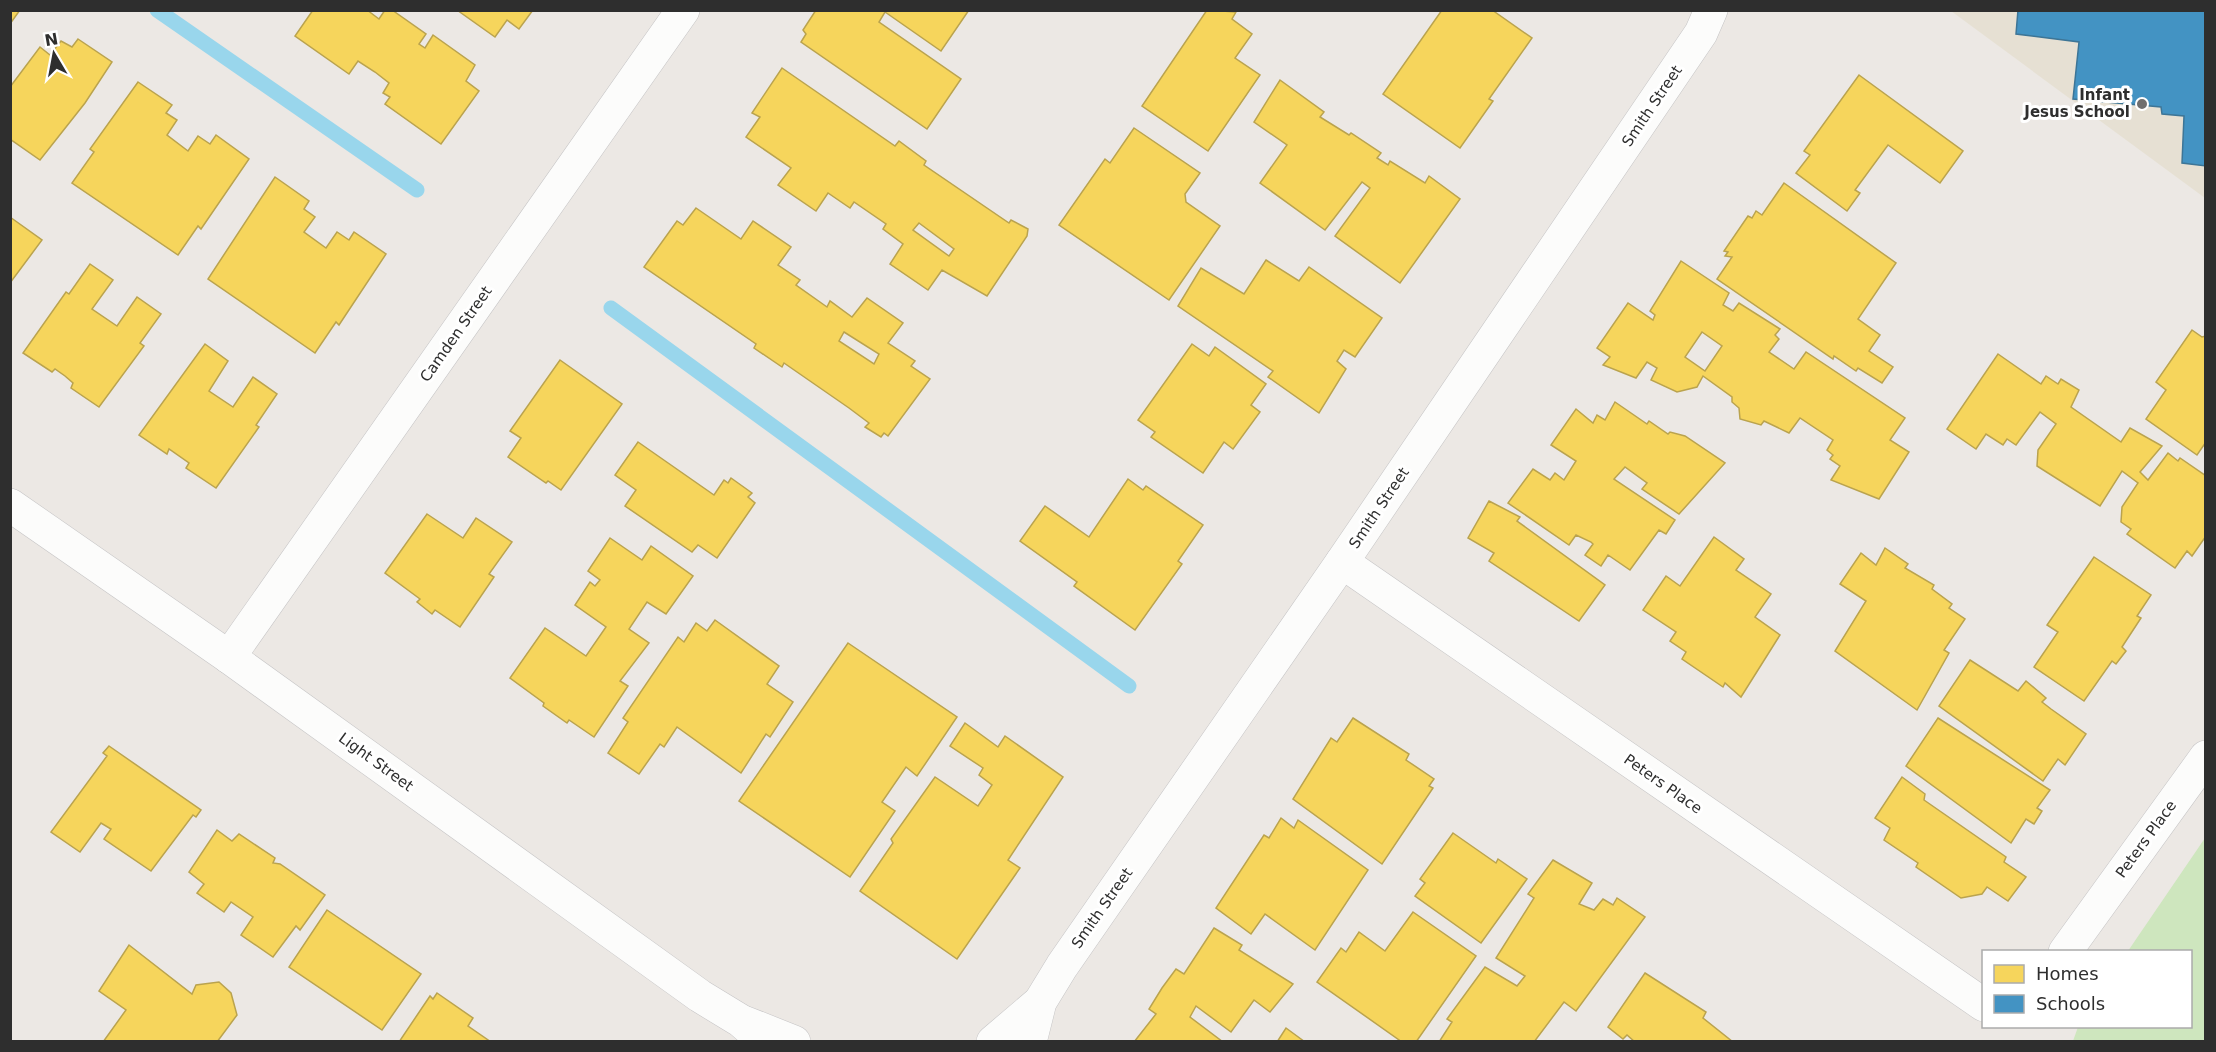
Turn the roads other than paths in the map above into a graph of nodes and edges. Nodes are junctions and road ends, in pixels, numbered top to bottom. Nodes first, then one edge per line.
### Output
1 (683, 10) edge
2 (1711, 10) edge
3 (10, 505) edge
4 (1342, 562) junction
5 (230, 657) junction
6 (2205, 757) edge
7 (2066, 950) edge
8 (1040, 1002) junction
9 (1982, 1004) edge
10 (753, 1031) edge
11 (794, 1041) edge
12 (993, 1041) edge
13 (1030, 1041) edge

1 - 5 street, Camden Street
2 - 4 street, Smith Street
3 - 5 street, Light Street
4 - 8 street, Smith Street
4 - 9 street, Peters Place
5 - 10 street, Light Street
6 - 7 street, Peters Place
8 - 12 street, Smith Street
8 - 13 street, Smith Street
10 - 11 street, Light Street

